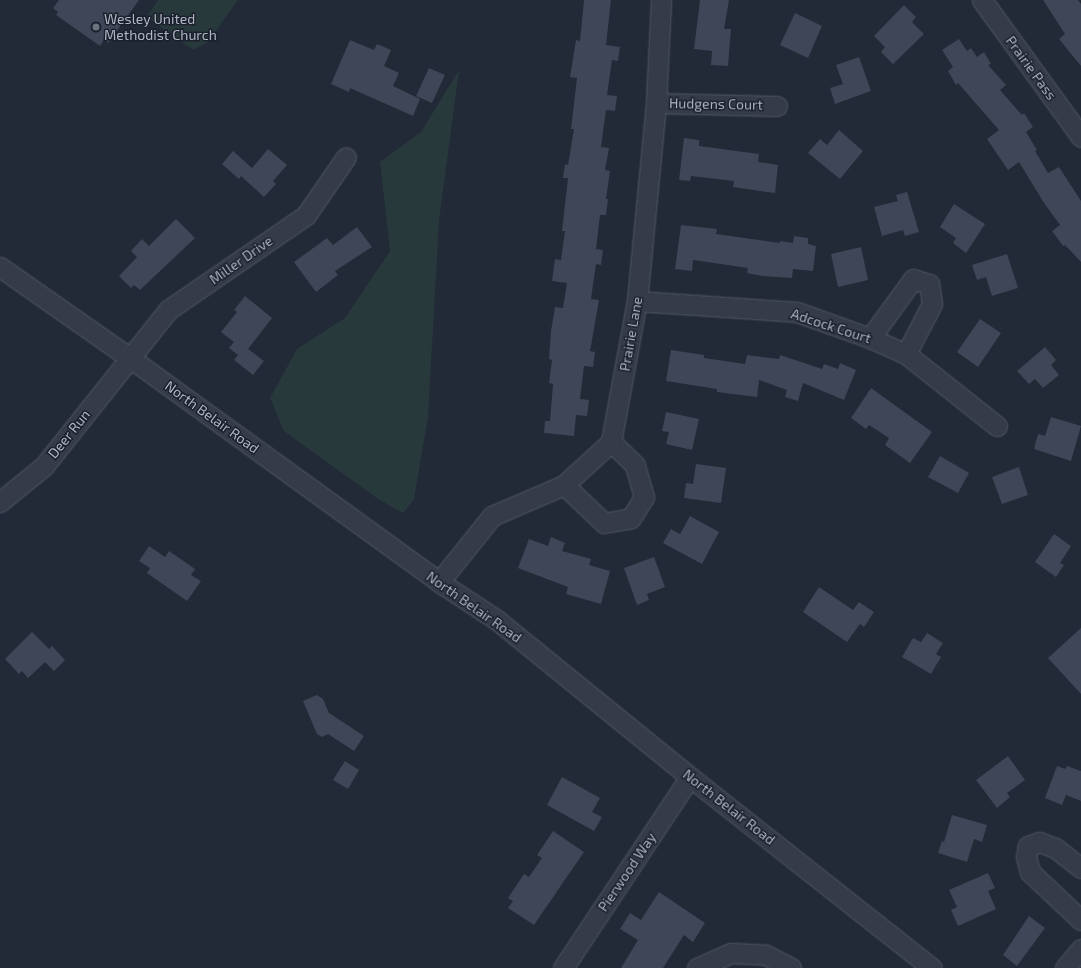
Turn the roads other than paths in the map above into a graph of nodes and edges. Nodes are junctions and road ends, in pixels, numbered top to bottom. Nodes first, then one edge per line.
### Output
1 (661, 0) edge
2 (982, 0) edge
3 (656, 103) junction
4 (777, 106) dead end
5 (1081, 137) edge
6 (346, 157) dead end
7 (0, 267) edge
8 (637, 301) junction
9 (870, 338) junction
10 (906, 354) junction
11 (130, 358) junction
12 (997, 426) dead end
13 (611, 442) junction
14 (564, 485) junction
15 (0, 502) edge
16 (439, 582) junction
17 (690, 777) junction
18 (1081, 868) edge
19 (1081, 920) edge
20 (1081, 949) edge
21 (563, 968) edge
22 (697, 968) edge
23 (792, 968) edge
24 (932, 968) edge
25 (1065, 968) edge

1 - 3 street, Prairie Lane
2 - 5 street, Prairie Pass
3 - 4 street, Hudgens Court
3 - 8 street, Prairie Lane
6 - 11 street, Miller Drive
7 - 11 street, North Belair Road
8 - 9 street, Adcock Court
8 - 13 street, Prairie Lane
9 - 10 street, Adcock Court
9 - 10 street
10 - 12 street, Adcock Court
11 - 15 street, Deer Run
11 - 16 street, North Belair Road
13 - 14 street
13 - 14 street
14 - 16 street
16 - 17 street, North Belair Road
17 - 21 street, Pierwood Way
17 - 24 street, North Belair Road
18 - 19 street
20 - 25 street
22 - 23 street

